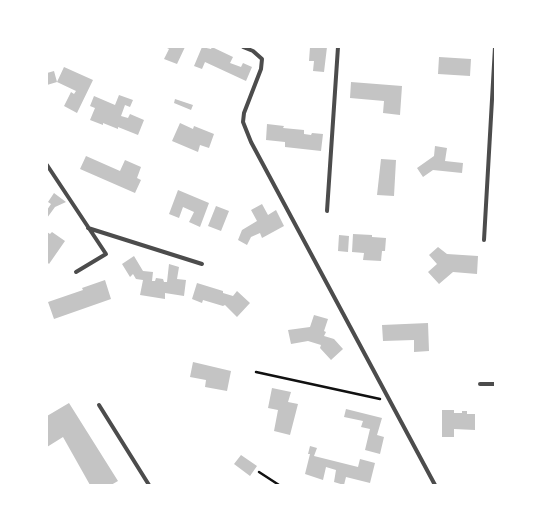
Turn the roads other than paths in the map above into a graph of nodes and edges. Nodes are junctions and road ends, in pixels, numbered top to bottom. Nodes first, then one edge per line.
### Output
1 (243, 47) edge
2 (338, 47) edge
3 (494, 47) edge
4 (47, 165) edge
5 (327, 212) dead end
6 (88, 228) junction
7 (484, 240) dead end
8 (202, 264) dead end
9 (76, 272) dead end
10 (480, 384) dead end
11 (495, 384) edge
12 (99, 406) dead end
13 (149, 485) edge
14 (435, 485) edge

1 - 14 street
2 - 5 street
3 - 7 street
4 - 6 street
6 - 8 street
6 - 9 street
10 - 11 street
12 - 13 street

